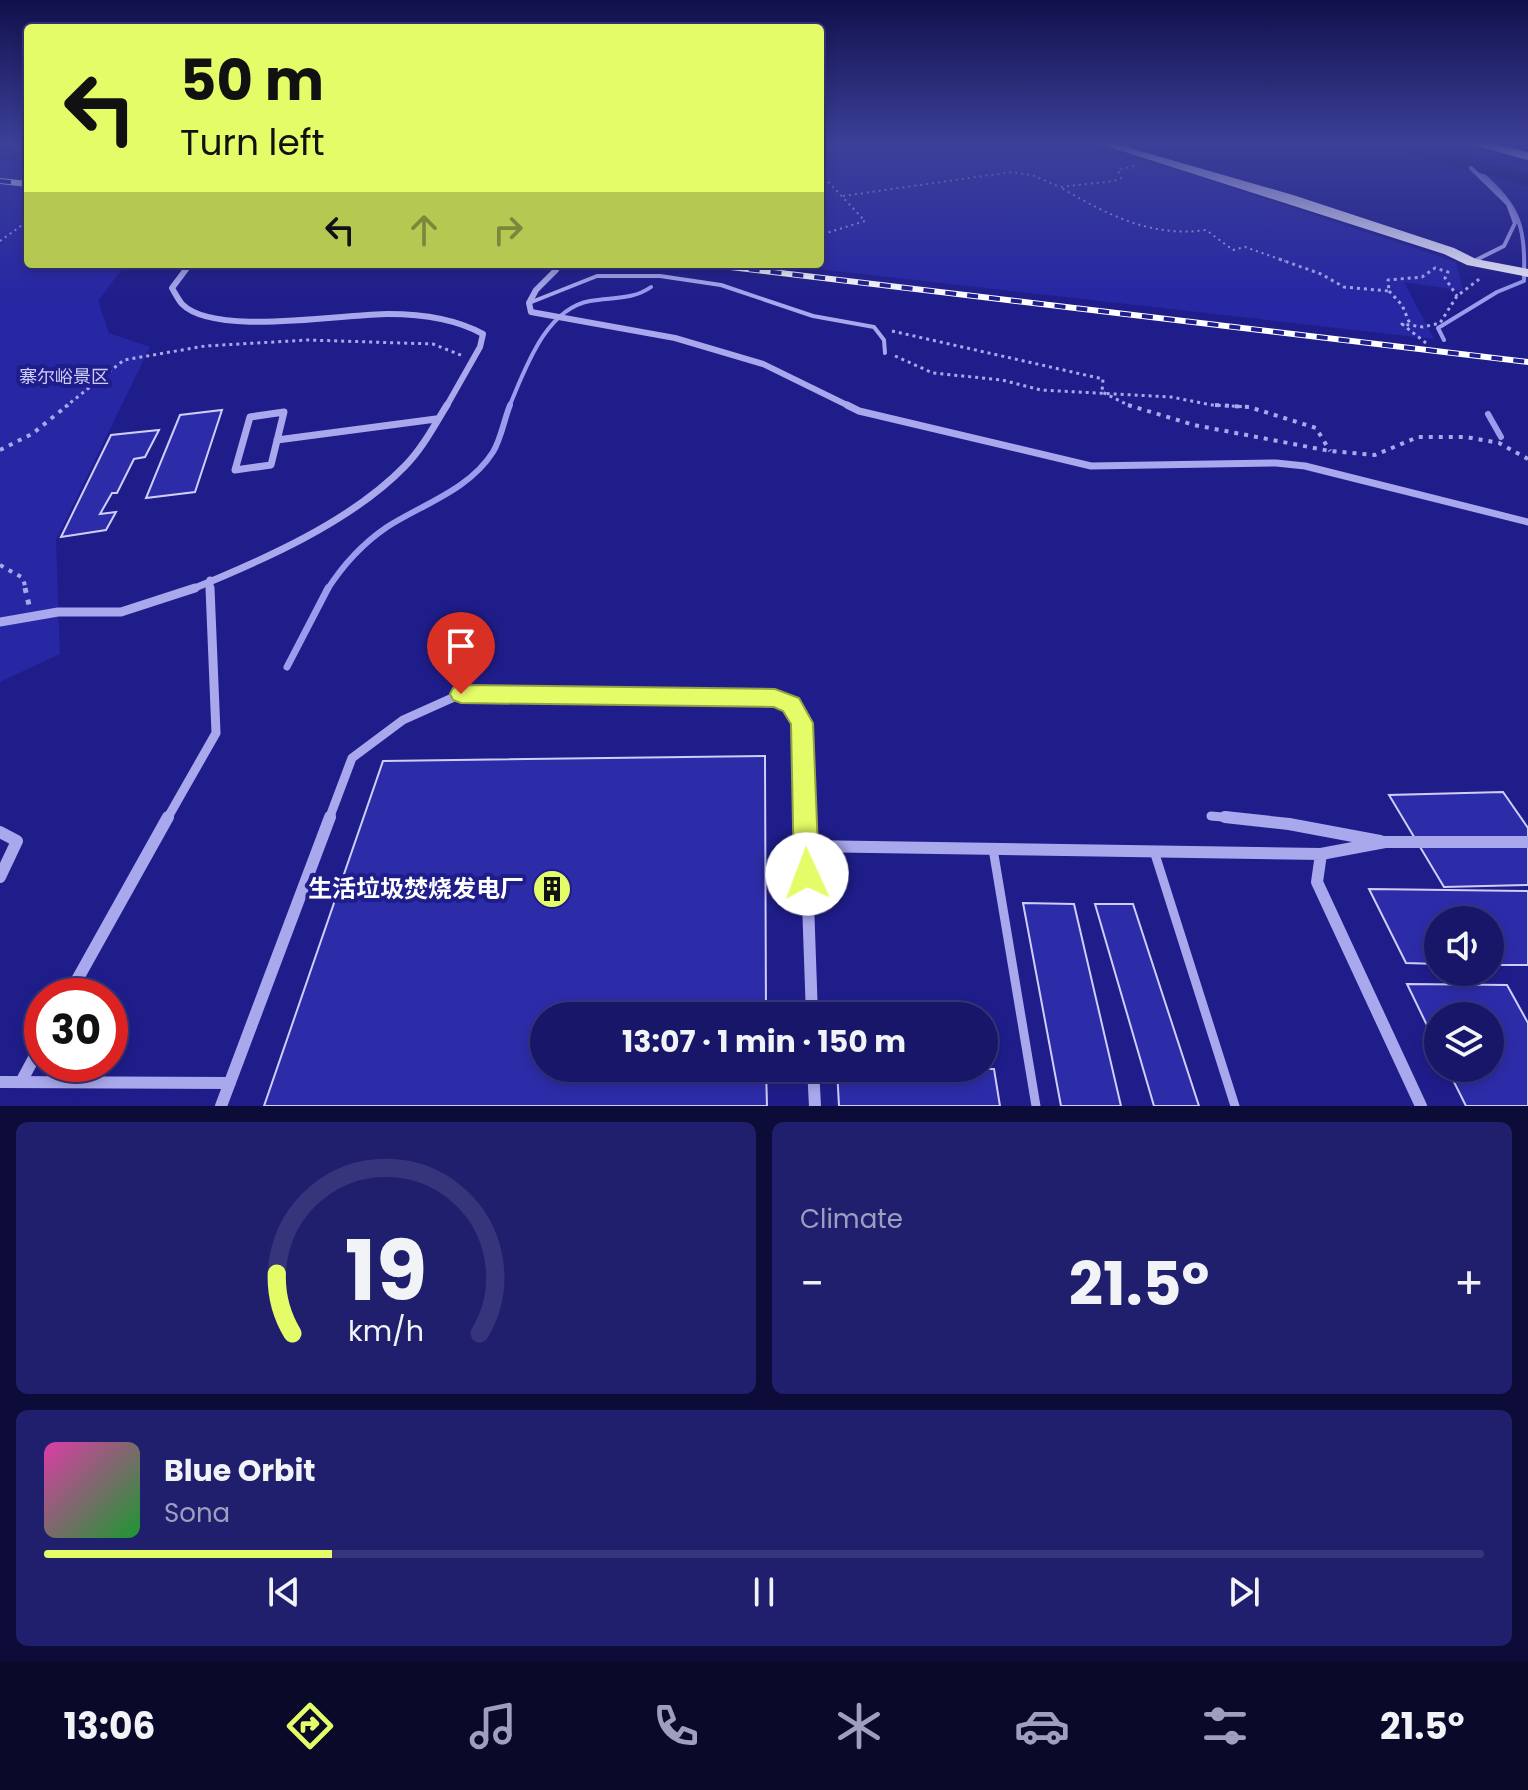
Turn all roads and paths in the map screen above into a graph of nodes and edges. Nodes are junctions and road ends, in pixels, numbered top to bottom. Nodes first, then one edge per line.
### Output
1 (843, 196) edge
2 (1074, 196) edge
3 (1281, 196) edge
4 (1499, 196) edge
5 (24, 224) edge
6 (824, 234) edge
7 (0, 241) edge
8 (1472, 262) junction
9 (187, 268) edge
10 (556, 270) dead end
11 (1528, 273) edge
12 (1389, 291) junction
13 (1457, 296) junction
14 (529, 303) junction
15 (1410, 324) junction
16 (874, 327) junction
17 (1426, 343) dead end
18 (885, 353) joint
19 (473, 360) junction
20 (1107, 395) junction
21 (436, 419) junction
22 (277, 440) junction
23 (0, 450) edge
24 (1330, 451) junction
25 (1528, 459) edge
26 (1528, 522) edge
27 (0, 565) edge
28 (210, 580) junction
29 (28, 615) junction
30 (0, 622) edge
31 (1211, 816) dead end
32 (0, 832) edge
33 (1385, 842) junction
34 (1528, 842) edge
35 (806, 846) junction
36 (993, 849) junction
37 (1154, 851) junction
38 (1321, 854) junction
39 (0, 877) edge
40 (78, 978) edge
41 (812, 1002) edge
42 (24, 1076) edge
43 (0, 1082) edge
44 (21, 1082) junction
45 (814, 1082) edge
46 (230, 1083) junction
47 (221, 1106) edge
48 (815, 1106) edge
49 (1036, 1106) edge
50 (1235, 1106) edge
51 (1421, 1106) edge

1 - 6 path
2 - 12 path
3 - 8 main road
4 - 8 lane
5 - 7 path
8 - 11 main road
8 - 13 path
9 - 19 street
10 - 14 street
12 - 13 path
12 - 15 path
13 - 15 path
14 - 16 lane
14 - 26 street
15 - 17 path
16 - 18 lane
16 - 20 path
18 - 20 path
19 - 21 street
19 - 23 path
20 - 24 path
20 - 24 path
21 - 22 street
21 - 28 street
22 - 22 street
24 - 25 path
27 - 29 path
28 - 29 street
28 - 40 street
29 - 30 street
31 - 33 street
32 - 39 street
33 - 34 street
33 - 38 street
35 - 36 street
35 - 41 street
35 - 46 street
36 - 37 street
36 - 49 lane
37 - 38 street
37 - 50 lane
38 - 51 street
42 - 44 street
43 - 44 street
44 - 46 street
45 - 48 street
46 - 47 street

